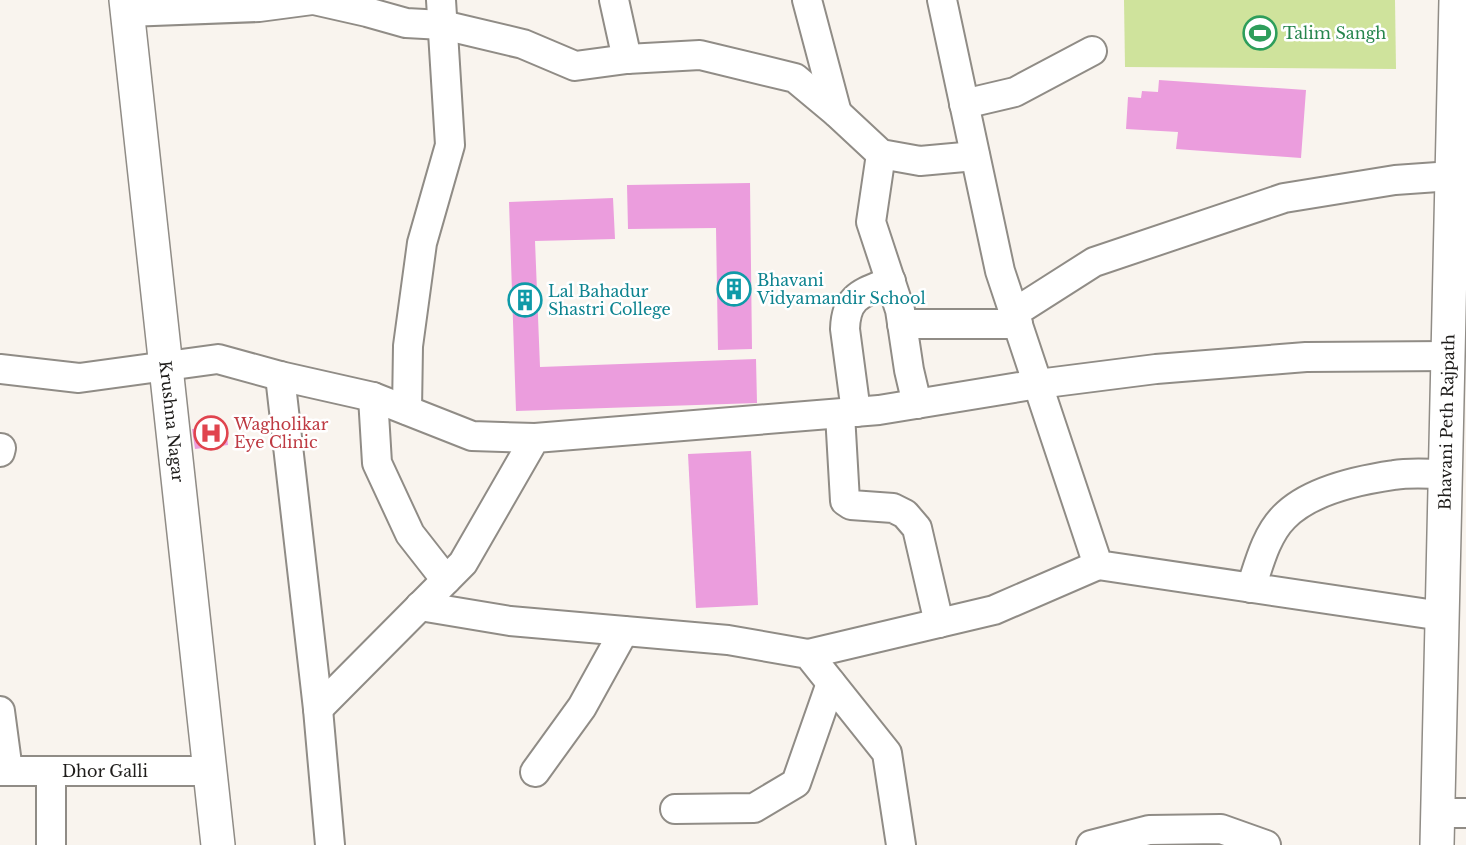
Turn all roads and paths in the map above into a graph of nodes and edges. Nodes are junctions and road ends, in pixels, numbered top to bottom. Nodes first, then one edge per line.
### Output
1 (313, 0) edge
2 (614, 0) edge
3 (807, 0) edge
4 (942, 0) edge
5 (1456, 0) edge
6 (127, 6) edge
7 (442, 12) edge
8 (1092, 51) dead end
9 (627, 59) junction
10 (1460, 68) edge
11 (964, 104) junction
12 (837, 113) junction
13 (881, 153) junction
14 (975, 156) junction
15 (1452, 176) junction
16 (891, 281) junction
17 (1016, 318) junction
18 (902, 324) junction
19 (1448, 356) junction
20 (166, 366) junction
21 (0, 369) edge
22 (280, 376) junction
23 (1038, 384) junction
24 (373, 397) junction
25 (917, 404) junction
26 (408, 410) junction
27 (848, 413) junction
28 (536, 438) junction
29 (1, 448) edge
30 (0, 453) edge
31 (1445, 474) junction
32 (1098, 565) junction
33 (446, 580) junction
34 (1251, 588) junction
35 (420, 606) junction
36 (1442, 615) junction
37 (939, 623) junction
38 (624, 631) junction
39 (808, 654) junction
40 (831, 683) junction
41 (318, 709) junction
42 (0, 711) edge
43 (4, 771) edge
44 (51, 771) junction
45 (210, 771) junction
46 (535, 772) dead end
47 (675, 809) dead end
48 (1447, 824) edge
49 (51, 845) edge
50 (218, 845) edge
51 (330, 845) edge
52 (902, 845) edge
53 (1091, 845) edge
54 (1265, 845) edge

1 - 6 street
1 - 7 street
2 - 9 street
3 - 12 street
4 - 11 street
5 - 10 main road, Bhavani Peth Rajpath
6 - 20 main road, Krushna Nagar
7 - 9 street
7 - 26 street
8 - 11 street
9 - 12 street
10 - 15 main road, Bhavani Peth Rajpath
11 - 14 street
12 - 13 street
13 - 14 street
13 - 16 street
14 - 17 street
15 - 17 street
15 - 19 main road, Bhavani Peth Rajpath
16 - 18 street
16 - 27 street
17 - 18 street
17 - 23 street
18 - 25 street
19 - 23 street
19 - 31 main road, Bhavani Peth Rajpath
20 - 21 street
20 - 22 street
20 - 45 main road, Krushna Nagar
22 - 24 street
22 - 41 street
23 - 25 street
23 - 32 street
24 - 26 street
24 - 33 street
25 - 27 street
26 - 28 street
27 - 28 street
27 - 37 street
28 - 33 street
29 - 30 street
31 - 34 street
31 - 36 main road, Bhavani Peth Rajpath
32 - 34 street
32 - 37 street
33 - 35 street
34 - 36 street
35 - 38 street
35 - 41 street
36 - 48 main road, Bhavani Peth Rajpath
37 - 39 street
38 - 39 street
38 - 46 street
39 - 40 street
40 - 47 street
40 - 52 street
41 - 51 street
42 - 43 street
43 - 44 street, Dhor Galli
44 - 45 street, Dhor Galli
44 - 49 street
45 - 50 main road, Krushna Nagar
53 - 54 street

